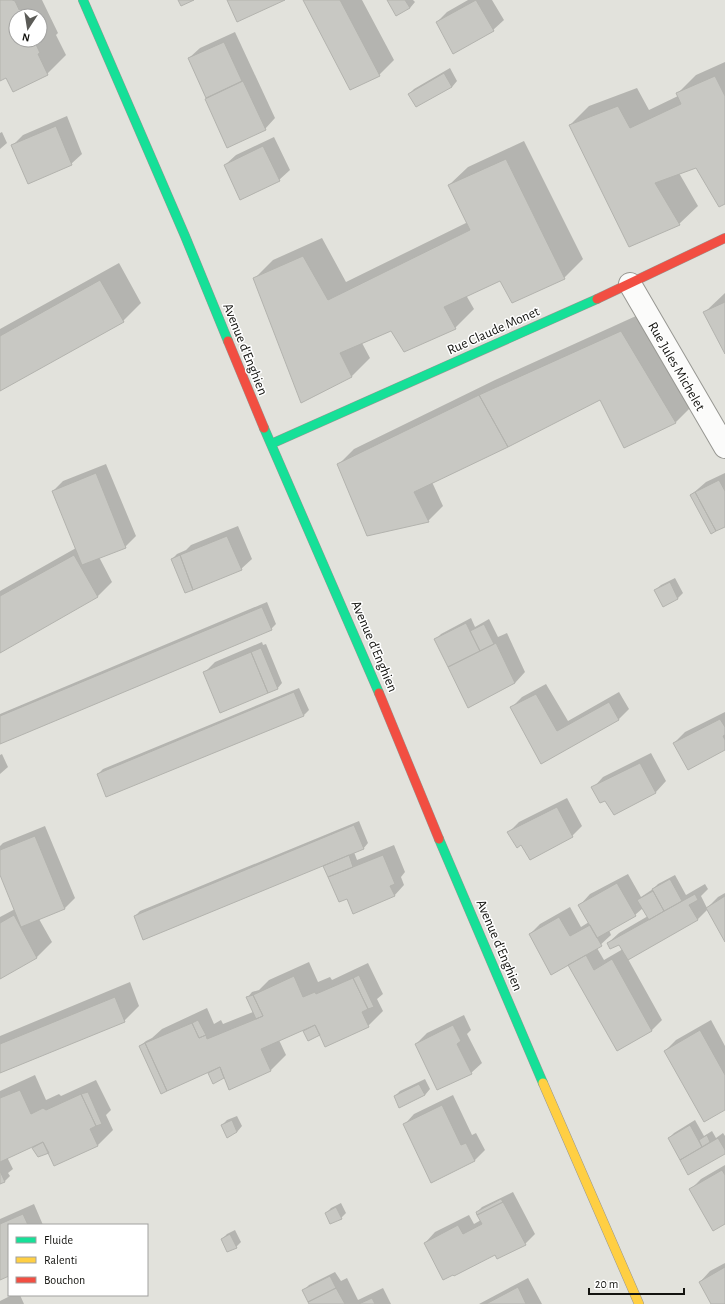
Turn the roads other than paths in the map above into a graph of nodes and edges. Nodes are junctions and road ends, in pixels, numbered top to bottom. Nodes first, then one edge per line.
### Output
1 (84, 0) edge
2 (725, 238) edge
3 (630, 284) junction
4 (271, 444) junction
5 (725, 447) edge
6 (639, 1304) edge

1 - 4 main road, Avenue d'Enghien
2 - 3 main road, Rue Claude Monet
3 - 4 main road, Rue Claude Monet
3 - 5 street, Rue Jules Michelet
4 - 6 main road, Avenue d'Enghien

